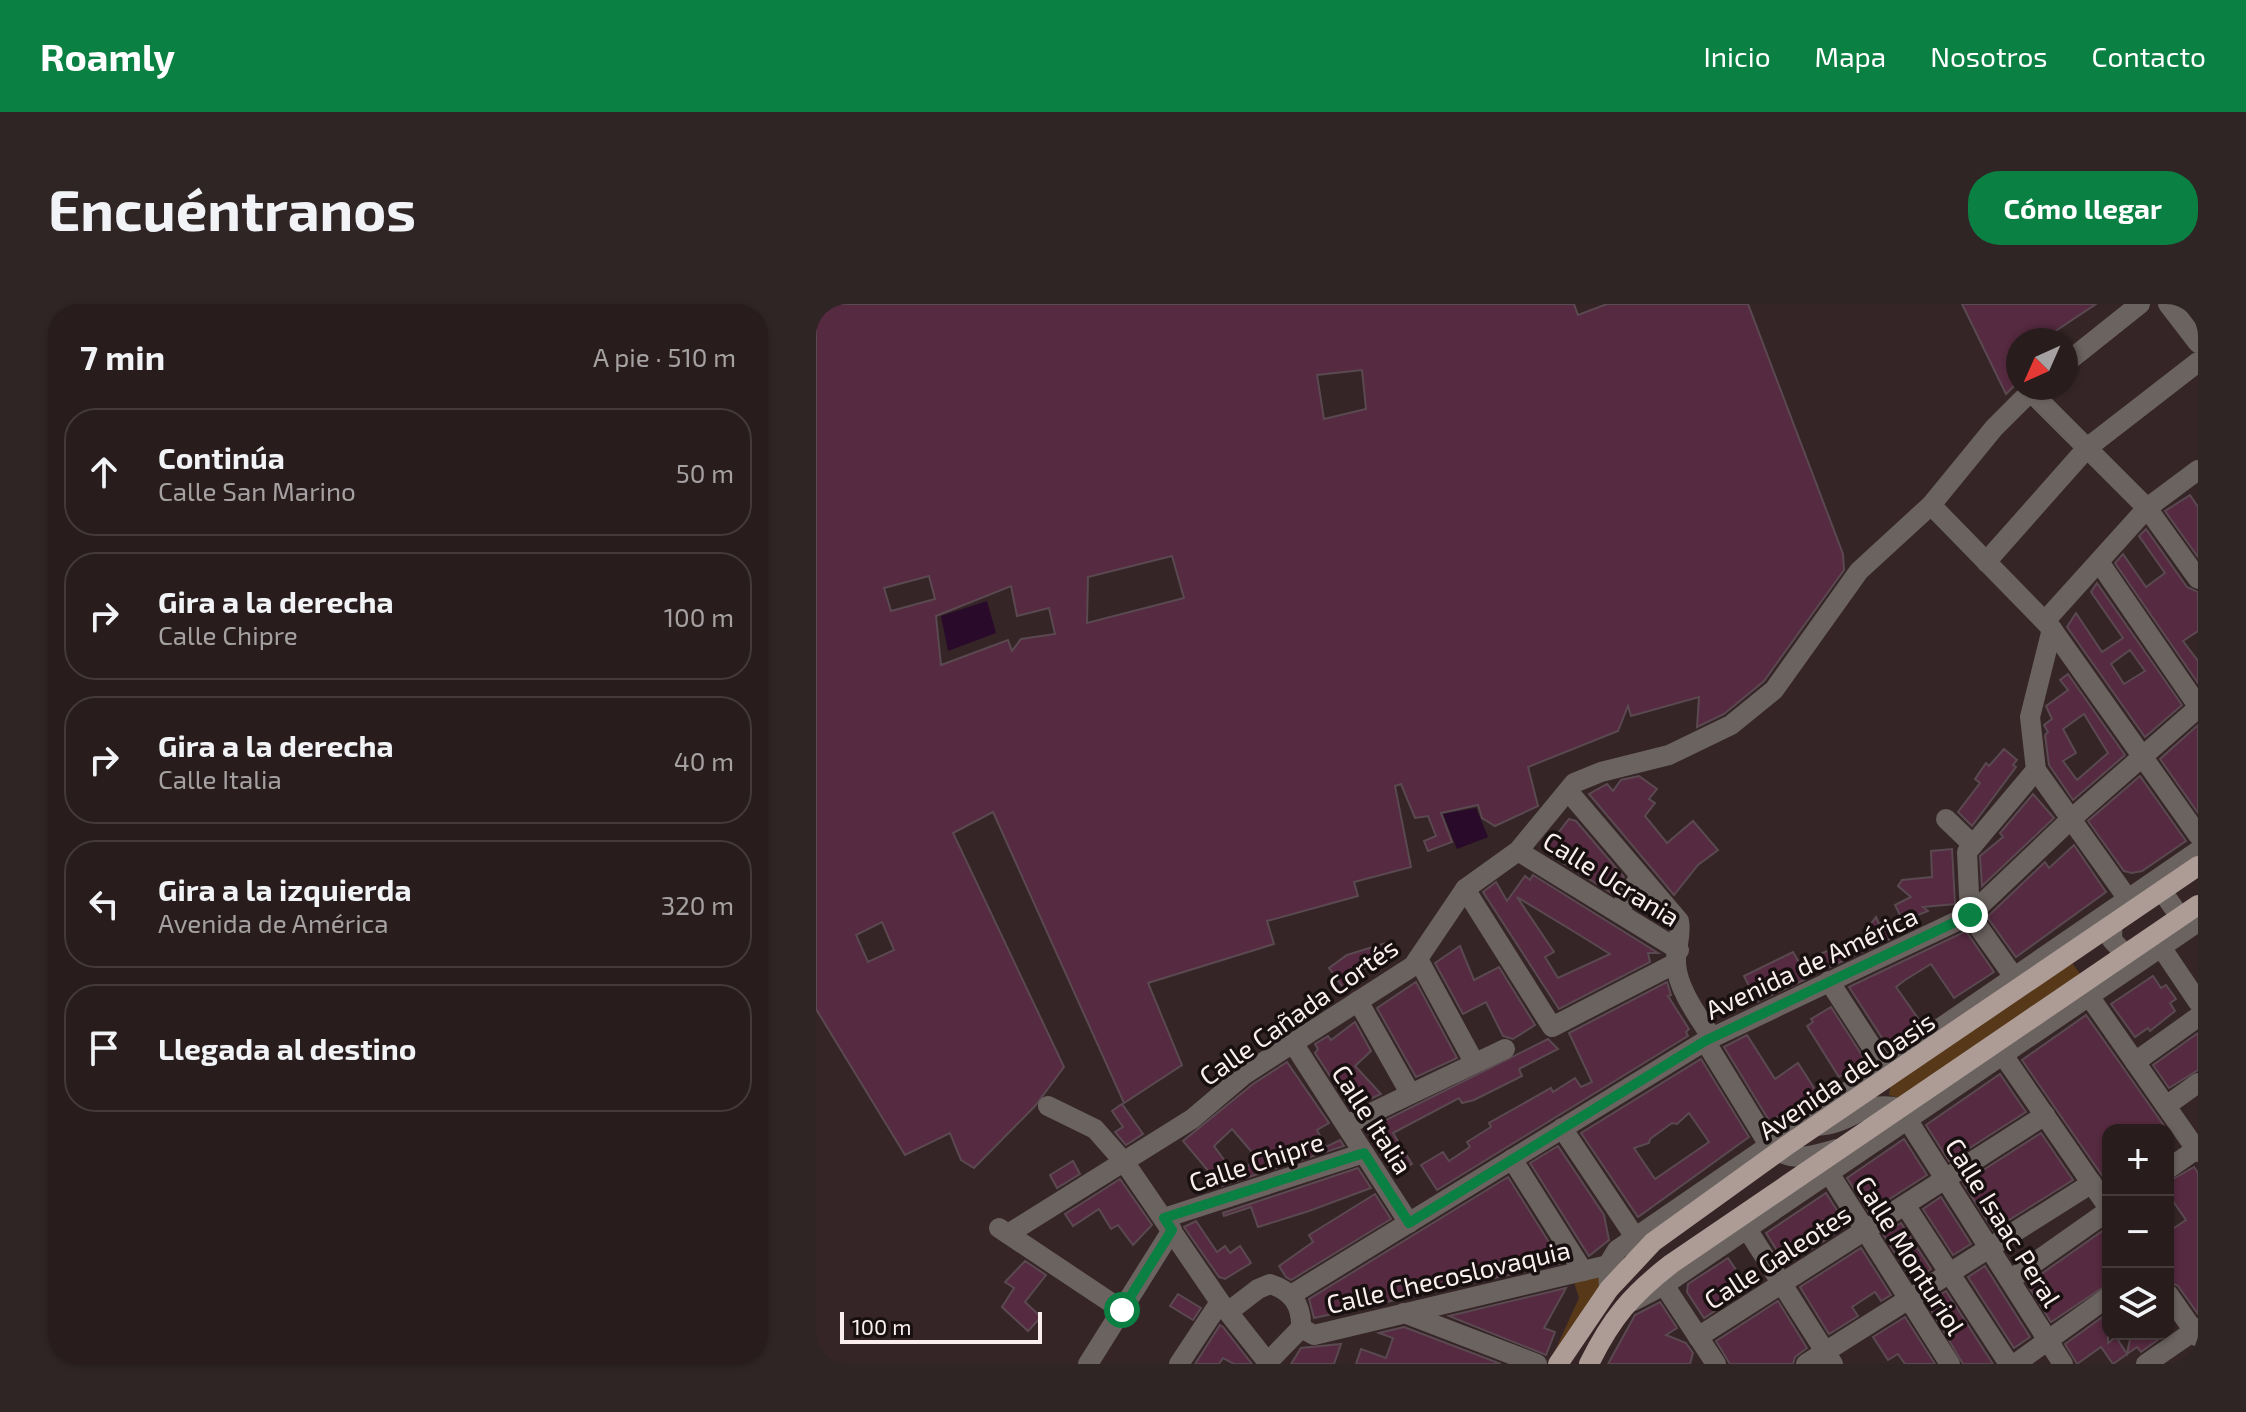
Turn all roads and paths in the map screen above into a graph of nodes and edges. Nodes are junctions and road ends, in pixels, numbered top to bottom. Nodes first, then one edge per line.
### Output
1 (2140, 304) edge
2 (2168, 304) edge
3 (2198, 343) edge
4 (2078, 353) edge
5 (2198, 362) edge
6 (2022, 400) edge
7 (2041, 400) edge
8 (2087, 448) junction
9 (2194, 480) edge
10 (1931, 505) junction
11 (2147, 508) junction
12 (1986, 562) junction
13 (2099, 562) junction
14 (2198, 579) edge
15 (2049, 625) junction
16 (2198, 707) edge
17 (2143, 756) junction
18 (2036, 770) junction
19 (1571, 787) junction
20 (1946, 819) dead end
21 (2070, 820) junction
22 (2198, 835) edge
23 (1973, 845) junction
24 (1518, 851) junction
25 (2198, 851) edge
26 (2198, 866) edge
27 (1640, 876) junction
28 (1465, 889) junction
29 (2154, 889) junction
30 (2198, 905) edge
31 (1618, 912) junction
32 (2117, 912) junction
33 (1970, 915) junction
34 (2189, 920) edge
35 (2168, 942) junction
36 (1677, 956) junction
37 (2132, 958) junction
38 (1418, 959) junction
39 (2014, 977) junction
40 (1829, 981) junction
41 (2089, 996) junction
42 (1358, 1001) junction
43 (2198, 1002) edge
44 (2198, 1017) edge
45 (1708, 1039) junction
46 (1293, 1043) junction
47 (1505, 1049) dead end
48 (2003, 1055) junction
49 (1474, 1062) junction
50 (2135, 1062) junction
51 (1887, 1071) junction
52 (2198, 1083) edge
53 (1410, 1093) junction
54 (1048, 1106) dead end
55 (2166, 1106) junction
56 (1904, 1113) junction
57 (2045, 1115) junction
58 (1346, 1125) junction
59 (1815, 1126) junction
60 (1562, 1128) junction
61 (1840, 1148) junction
62 (1773, 1149) junction
63 (2197, 1150) edge
64 (1364, 1153) junction
65 (1512, 1159) junction
66 (1125, 1163) junction
67 (2174, 1165) edge
68 (1829, 1173) junction
69 (1945, 1179) junction
70 (2092, 1183) junction
71 (2102, 1199) edge
72 (1905, 1205) junction
73 (2102, 1213) edge
74 (1409, 1223) junction
75 (1168, 1224) junction
76 (1747, 1229) junction
77 (1865, 1230) junction
78 (1644, 1239) junction
79 (1989, 1248) junction
80 (1608, 1265) junction
81 (1583, 1271) junction
82 (1949, 1273) junction
83 (2010, 1280) junction
84 (1783, 1283) junction
85 (1664, 1285) junction
86 (1609, 1289) junction
87 (1291, 1295) junction
88 (1909, 1299) junction
89 (2102, 1301) edge
90 (2174, 1302) edge
91 (1625, 1304) junction
92 (1224, 1307) junction
93 (1122, 1310) junction
94 (1404, 1313) junction
95 (1301, 1328) junction
96 (2197, 1332) edge
97 (1698, 1337) junction
98 (2048, 1340) junction
99 (1829, 1358) edge
100 (1269, 1363) edge
101 (1088, 1364) edge
102 (1179, 1364) edge
103 (1537, 1364) edge
104 (1558, 1364) edge
105 (1589, 1364) edge
106 (1716, 1364) edge
107 (1806, 1364) edge
108 (1950, 1364) edge
109 (2009, 1364) edge
110 (2015, 1364) edge
111 (2063, 1364) edge
112 (2146, 1364) edge

1 - 4 street
2 - 3 street
5 - 8 street
6 - 10 street
7 - 8 street
8 - 11 street
8 - 12 street
9 - 11 street
10 - 12 street
10 - 19 street
11 - 13 street
11 - 14 street
12 - 15 street
13 - 15 street
13 - 16 street
15 - 17 street
15 - 18 street
16 - 17 street, Avenida de América
17 - 21 street, Avenida de América
17 - 22 street
18 - 21 street
18 - 23 street
19 - 24 street, Calle Cañada Cortés
19 - 27 street
20 - 23 street
21 - 32 street
21 - 33 street, Avenida de América
23 - 33 street
24 - 28 street, Calle Cañada Cortés
24 - 31 street, Calle Ucrania
25 - 29 street, Avenida del Oasis
26 - 29 main road, Avenida del Oasis
27 - 31 street
27 - 36 street
28 - 36 street
28 - 38 street, Calle Cañada Cortés
29 - 32 main road, Avenida del Oasis
29 - 32 street, Avenida del Oasis
29 - 34 street
30 - 34 main road
31 - 36 street, Calle Ucrania
32 - 37 street
32 - 39 street, Avenida del Oasis
32 - 51 main road, Avenida del Oasis
33 - 39 street
33 - 40 street, Avenida de América
34 - 35 street
34 - 37 main road
35 - 37 street
35 - 43 street
36 - 45 street
37 - 41 street
37 - 56 main road
38 - 42 street, Calle Cañada Cortés
38 - 49 street
39 - 51 street, Avenida del Oasis
40 - 45 street, Avenida de América
40 - 51 street
41 - 48 street
41 - 50 street
42 - 46 street, Calle Cañada Cortés
42 - 53 street
44 - 50 street
45 - 60 street, Avenida de América
45 - 62 street
46 - 58 street, Calle Italia
46 - 66 street, Calle Cañada Cortés
47 - 49 street
48 - 56 street
48 - 57 street
49 - 53 street
50 - 55 street
51 - 59 main road, Avenida del Oasis
51 - 62 street, Avenida del Oasis
52 - 55 street
53 - 58 street
54 - 66 street
55 - 63 street
56 - 59 street
56 - 61 main road
56 - 68 street
56 - 69 street, Calle Isaac Peral
57 - 69 street, Calle Galeotes
57 - 70 street
58 - 64 street, Calle Italia
59 - 62 main road, Avenida del Oasis
60 - 65 street, Avenida de América
60 - 78 street
61 - 62 street
61 - 91 main road
62 - 78 main road, Avenida del Oasis
63 - 67 street
64 - 74 street, Calle Italia
64 - 75 street, Calle Chipre
65 - 74 street, Avenida de América
65 - 81 street
66 - 75 street
66 - 93 street, Calle Cañada Cortés
68 - 76 street
68 - 77 street, Calle Monturiol
69 - 72 street, Calle Galeotes
69 - 79 street, Calle Isaac Peral
70 - 71 street
70 - 79 street
72 - 77 street, Calle Galeotes
72 - 82 street
73 - 83 street
74 - 87 street, Avenida de América
75 - 92 street
75 - 93 street
76 - 84 street
76 - 85 street
77 - 84 street, Calle Galeotes
77 - 88 street, Calle Monturiol
78 - 80 street
78 - 86 main road, Avenida del Oasis
79 - 82 street
79 - 83 street, Calle Isaac Peral
80 - 81 street, Calle Checoslovaquia
80 - 86 street
81 - 94 street, Calle Checoslovaquia
82 - 88 street
82 - 109 street
83 - 98 street, Calle Isaac Peral
84 - 97 street, Calle Galeotes
84 - 99 street
85 - 91 street
85 - 97 street
86 - 104 main road, Avenida del Oasis
87 - 92 street
87 - 95 street
88 - 99 street
88 - 108 street, Calle Monturiol
89 - 98 street
90 - 96 street
91 - 105 main road
92 - 100 street
92 - 102 street
93 - 101 street
94 - 95 street, Calle Checoslovaquia
94 - 103 street
95 - 100 street
96 - 112 street
97 - 106 street
98 - 110 street
98 - 111 street, Calle Isaac Peral
99 - 107 street

